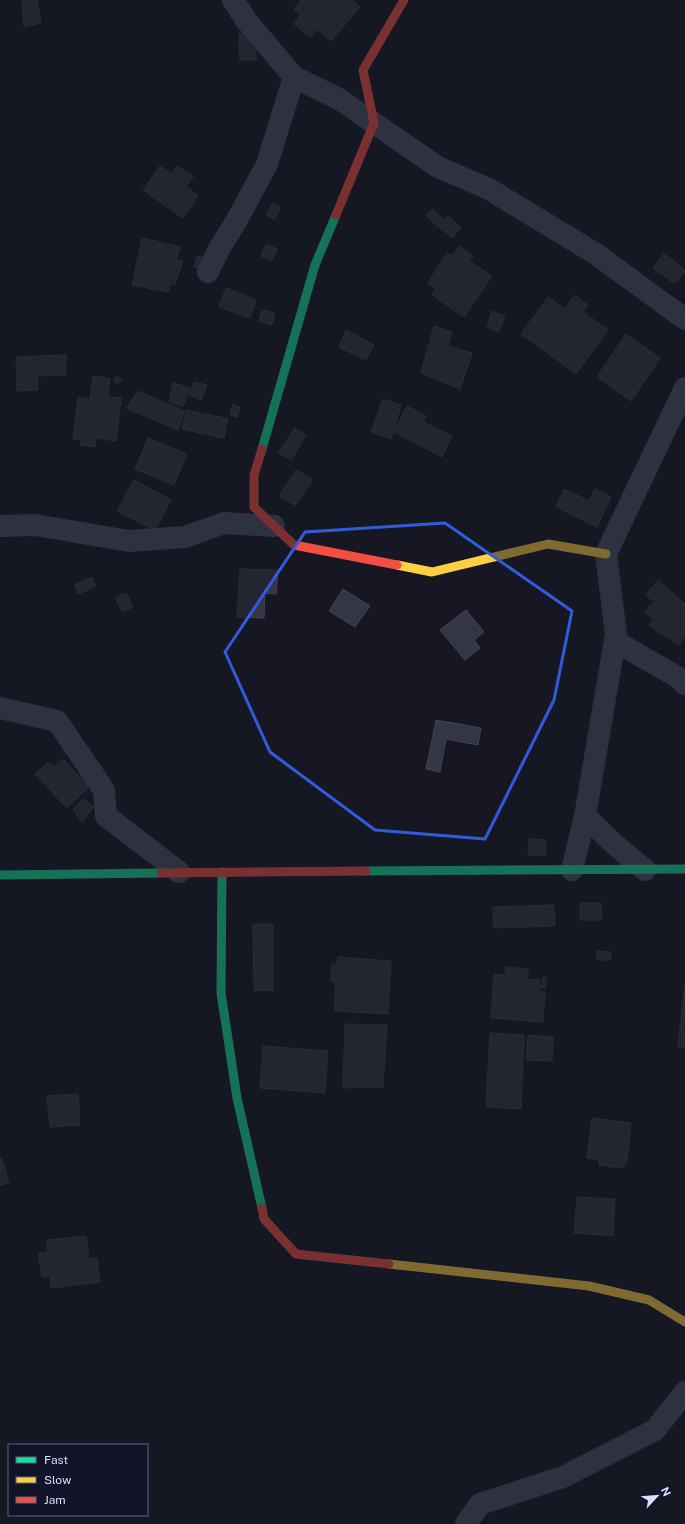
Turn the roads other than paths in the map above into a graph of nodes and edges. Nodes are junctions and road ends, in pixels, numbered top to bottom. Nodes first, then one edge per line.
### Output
1 (233, 0) edge
2 (404, 0) edge
3 (294, 77) junction
4 (374, 123) junction
5 (208, 272) dead end
6 (685, 319) edge
7 (685, 388) edge
8 (0, 526) edge
9 (274, 526) junction
10 (606, 554) junction
11 (615, 641) junction
12 (685, 684) edge
13 (0, 708) edge
14 (585, 816) junction
15 (685, 869) edge
16 (572, 870) junction
17 (645, 870) junction
18 (179, 872) junction
19 (222, 872) junction
20 (0, 875) edge
21 (685, 1322) edge
22 (685, 1392) edge
23 (466, 1524) edge

1 - 3 street
2 - 4 street
3 - 4 street
3 - 5 street
4 - 6 street
4 - 9 street
7 - 10 street
8 - 9 street
9 - 10 street
10 - 11 street
11 - 12 street
11 - 14 street
13 - 18 street
14 - 16 street
14 - 17 street
15 - 17 street
16 - 17 street
16 - 19 street
18 - 19 street
18 - 20 street
19 - 21 street
22 - 23 street

